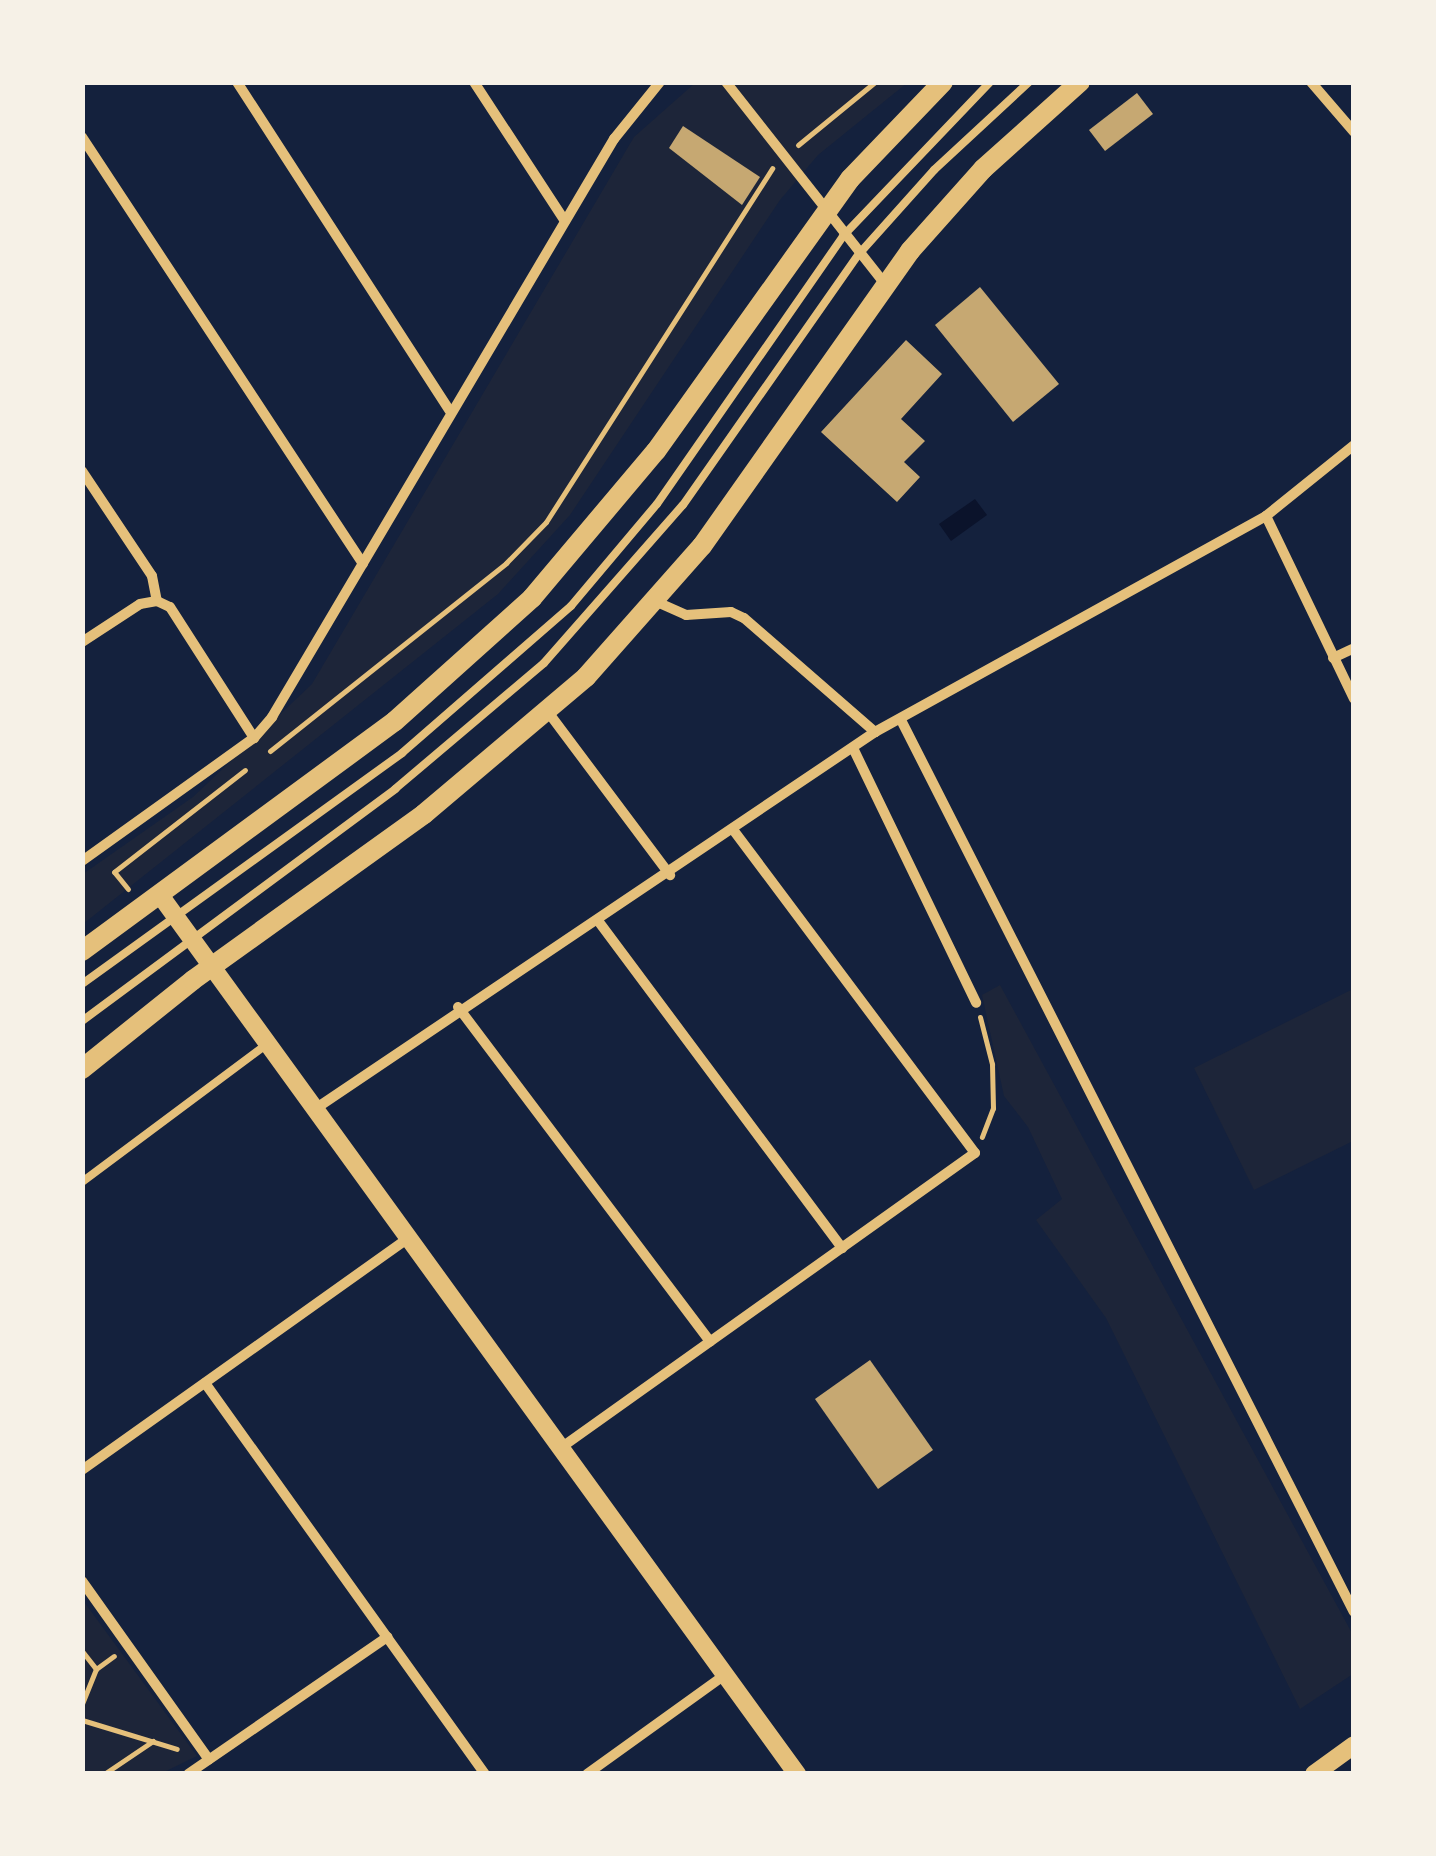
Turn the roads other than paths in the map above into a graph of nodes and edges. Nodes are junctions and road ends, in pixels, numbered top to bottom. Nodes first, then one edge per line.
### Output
1 (237, 82) edge
2 (474, 82) edge
3 (660, 82) edge
4 (726, 82) edge
5 (943, 82) edge
6 (990, 82) edge
7 (1029, 82) edge
8 (1080, 82) edge
9 (1311, 82) edge
10 (1354, 132) edge
11 (82, 137) edge
12 (823, 214) junction
13 (565, 221) junction
14 (842, 236) junction
15 (858, 254) junction
16 (884, 283) junction
17 (449, 410) junction
18 (1354, 445) edge
19 (82, 470) edge
20 (1266, 516) junction
21 (364, 564) junction
22 (157, 600) junction
23 (657, 602) junction
24 (82, 642) edge
25 (1354, 648) edge
26 (1333, 658) junction
27 (1354, 699) edge
28 (548, 712) junction
29 (901, 720) junction
30 (875, 732) junction
31 (254, 738) junction
32 (853, 748) junction
33 (735, 832) junction
34 (82, 861) edge
35 (670, 875) junction
36 (151, 901) junction
37 (178, 917) junction
38 (599, 922) junction
39 (193, 936) junction
40 (82, 951) edge
41 (214, 965) junction
42 (82, 984) edge
43 (976, 1004) road end
44 (458, 1007) junction
45 (82, 1020) edge
46 (271, 1041) junction
47 (82, 1069) edge
48 (318, 1107) junction
49 (82, 1182) edge
50 (411, 1236) junction
51 (842, 1248) junction
52 (710, 1342) junction
53 (205, 1383) junction
54 (562, 1447) junction
55 (82, 1470) edge
56 (82, 1581) edge
57 (1354, 1612) edge
58 (387, 1637) junction
59 (726, 1674) junction
60 (1354, 1745) edge
61 (209, 1760) junction
62 (188, 1774) edge
63 (485, 1774) edge
64 (587, 1774) edge
65 (796, 1774) edge
66 (1314, 1774) edge

1 - 17 street
2 - 13 street
3 - 13 street
4 - 12 street
5 - 12 main road
6 - 14 lane
7 - 15 lane
8 - 16 main road
9 - 10 street
11 - 21 street
12 - 14 street
12 - 36 main road
13 - 17 street
14 - 15 street
14 - 37 lane
15 - 16 street
15 - 39 lane
16 - 23 main road
17 - 21 street
18 - 20 street
19 - 22 street
20 - 26 street
20 - 29 street
21 - 31 street
22 - 24 street
22 - 31 street
23 - 28 main road
23 - 30 street
25 - 26 street
26 - 27 street
28 - 35 street
28 - 41 main road
29 - 30 street
29 - 57 street
30 - 32 street
31 - 34 street
32 - 33 street
32 - 43 street
33 - 35 street
33 - 51 street
35 - 38 street
36 - 37 street
36 - 40 main road
37 - 39 street
37 - 42 lane
38 - 44 street
38 - 51 street
39 - 41 street
39 - 45 lane
41 - 46 street
41 - 47 main road
44 - 48 street
44 - 52 street
46 - 48 street
46 - 49 lane
48 - 50 street
50 - 53 street
50 - 54 street
51 - 52 street
52 - 54 street
53 - 55 street
53 - 58 street
54 - 59 street
56 - 61 street
58 - 61 street
58 - 63 street
59 - 64 street
59 - 65 street
60 - 66 street
61 - 62 street

